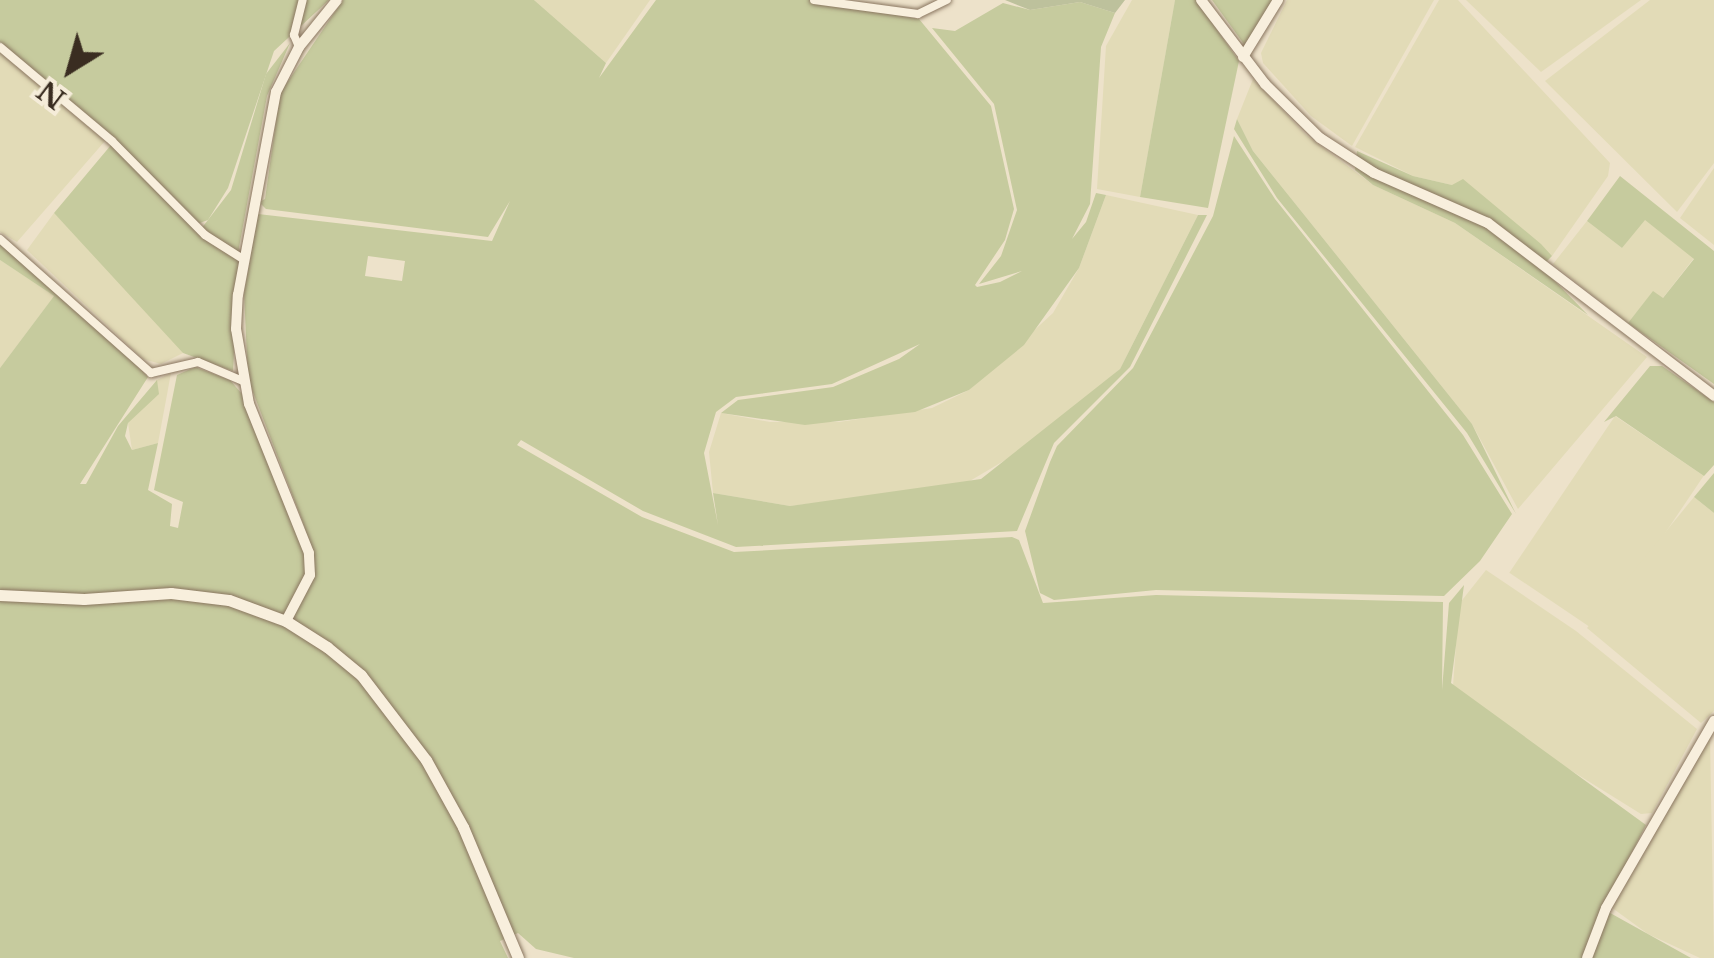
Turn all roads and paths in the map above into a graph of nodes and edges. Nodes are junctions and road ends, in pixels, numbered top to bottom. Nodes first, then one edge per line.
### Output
1 (303, 0) edge
2 (338, 0) edge
3 (814, 0) edge
4 (947, 0) edge
5 (1200, 0) edge
6 (1278, 0) edge
7 (842, 2) edge
8 (0, 47) edge
9 (299, 47) junction
10 (1243, 57) junction
11 (0, 239) edge
12 (242, 259) junction
13 (244, 381) junction
14 (1714, 396) edge
15 (0, 595) edge
16 (286, 621) junction
17 (1714, 721) edge
18 (518, 958) edge
19 (1587, 958) edge

1 - 9 street
2 - 9 street
3 - 7 street
4 - 7 street
5 - 10 street
6 - 10 street
8 - 12 street
9 - 12 street
10 - 14 street
11 - 13 street
12 - 13 street
13 - 16 street
15 - 16 main road
16 - 18 main road
17 - 19 street

